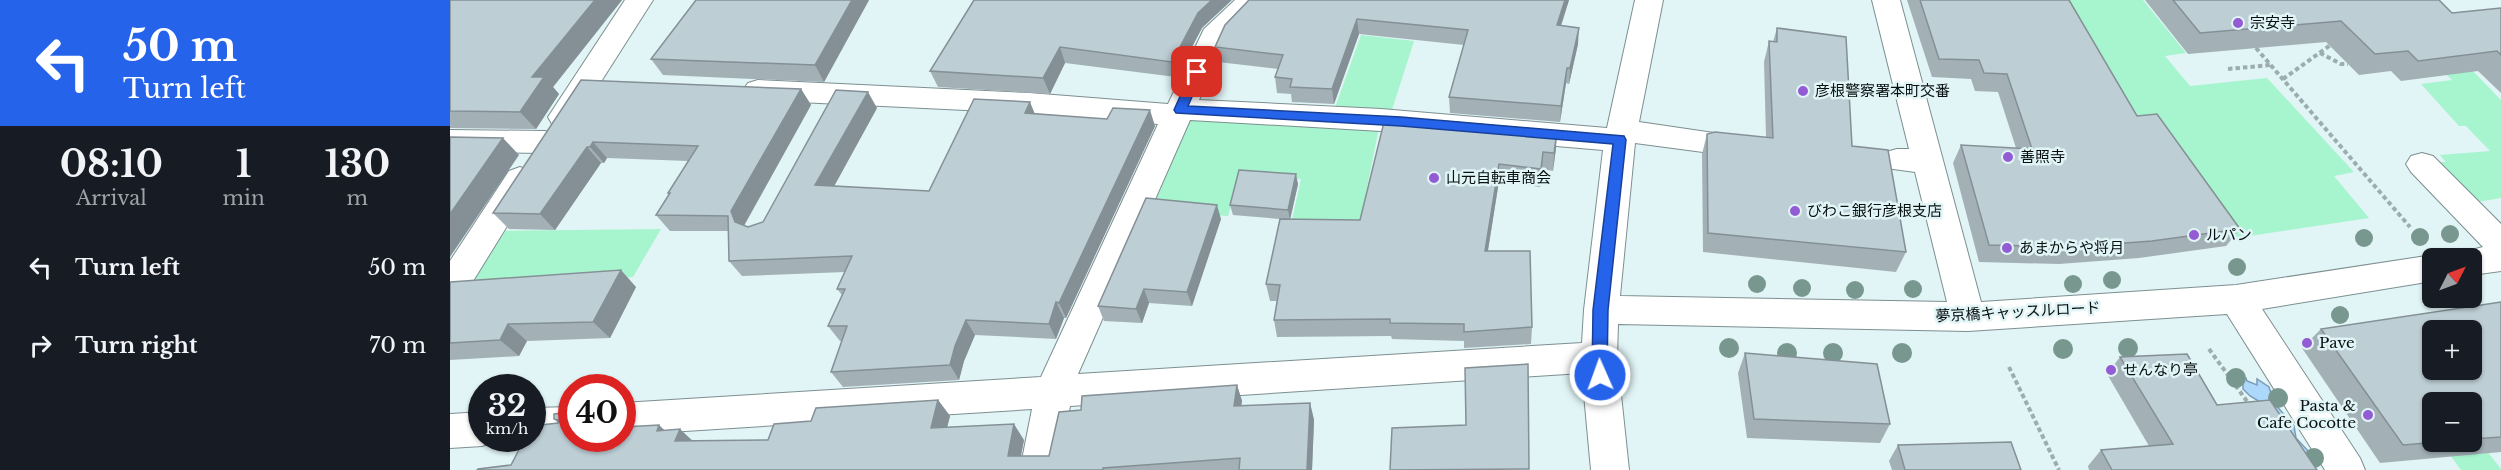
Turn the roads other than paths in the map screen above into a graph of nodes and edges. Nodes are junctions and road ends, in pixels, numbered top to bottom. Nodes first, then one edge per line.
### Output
1 (639, 0) edge
2 (1250, 0) edge
3 (1649, 0) edge
4 (1886, 0) edge
5 (586, 84) junction
6 (621, 85) edge
7 (729, 89) edge
8 (836, 92) junction
9 (1179, 112) junction
10 (819, 124) edge
11 (1621, 135) junction
12 (450, 141) edge
13 (1703, 141) dead end
14 (545, 142) junction
15 (2422, 164) dead end
16 (2501, 245) edge
17 (2501, 258) edge
18 (2482, 261) edge
19 (2422, 270) edge
20 (450, 289) edge
21 (2236, 299) junction
22 (1601, 310) junction
23 (1968, 317) junction
24 (1599, 357) junction
25 (1054, 390) junction
26 (636, 416) edge
27 (468, 430) edge
28 (450, 431) edge
29 (1039, 470) edge
30 (1610, 470) edge
31 (2346, 470) edge

1 - 5 street
2 - 9 street
3 - 11 street
4 - 23 street
5 - 6 street
5 - 14 street
7 - 8 street
8 - 9 street
8 - 10 street
9 - 11 street
9 - 25 street
11 - 13 street
11 - 22 street
12 - 14 street
14 - 20 street
15 - 16 street
17 - 18 street
19 - 21 street, 夢京橋キャッスルロード
21 - 23 street, 夢京橋キャッスルロード
21 - 31 street
22 - 23 street, 夢京橋キャッスルロード
22 - 24 street
24 - 25 street
24 - 30 street
25 - 26 street
25 - 29 street
27 - 28 street

